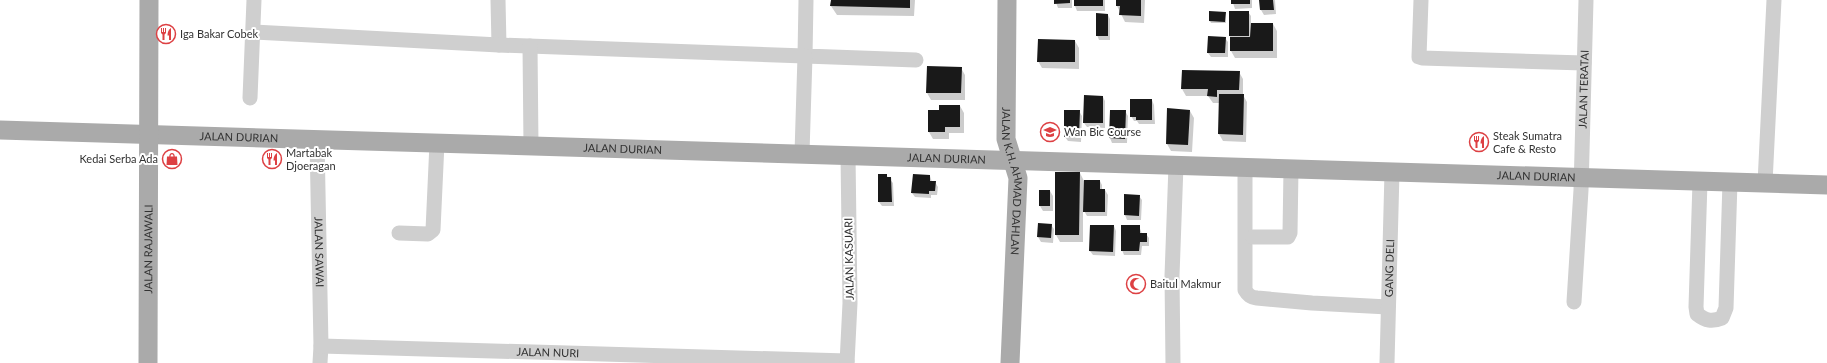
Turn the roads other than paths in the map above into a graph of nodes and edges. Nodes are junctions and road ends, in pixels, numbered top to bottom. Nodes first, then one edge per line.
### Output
1 (150, 0) edge
2 (254, 0) edge
3 (498, 0) edge
4 (806, 0) edge
5 (1007, 0) edge
6 (1421, 0) edge
7 (1586, 0) edge
8 (1774, 0) edge
9 (253, 32) junction
10 (499, 45) junction
11 (530, 46) junction
12 (805, 56) junction
13 (916, 60) dead end
14 (1584, 63) junction
15 (250, 98) dead end
16 (0, 130) edge
17 (149, 135) junction
18 (317, 140) junction
19 (437, 143) junction
20 (531, 146) junction
21 (802, 153) junction
22 (848, 155) junction
23 (1012, 160) junction
24 (1176, 165) junction
25 (1245, 167) junction
26 (1291, 169) junction
27 (1392, 172) junction
28 (1581, 178) junction
29 (1700, 182) junction
30 (1730, 182) junction
31 (1765, 182) junction
32 (1827, 185) edge
33 (399, 233) dead end
34 (1253, 237) dead end
35 (1574, 302) dead end
36 (1388, 306) junction
37 (321, 346) junction
38 (847, 362) edge
39 (148, 363) edge
40 (320, 363) edge
41 (1010, 363) edge
42 (1174, 363) edge
43 (1387, 363) edge

1 - 17 main road, JALAN RAJAWALI
2 - 9 street
3 - 10 street
4 - 12 street
5 - 23 main road, JALAN K.H. AHMAD DAHLAN
6 - 14 street
7 - 14 street, JALAN TERATAI
8 - 31 street
9 - 10 street
9 - 15 street
10 - 11 street
11 - 12 street
11 - 20 street
12 - 13 street
12 - 21 street
14 - 28 street, JALAN TERATAI
16 - 17 main road, JALAN DURIAN
17 - 18 main road, JALAN DURIAN
17 - 39 main road, JALAN RAJAWALI
18 - 19 main road, JALAN DURIAN
18 - 37 street, JALAN SAWAI
19 - 20 main road, JALAN DURIAN
19 - 33 street
20 - 21 main road, JALAN DURIAN
21 - 22 main road, JALAN DURIAN
22 - 23 main road, JALAN DURIAN
22 - 38 street, JALAN KASUARI
23 - 24 main road, JALAN DURIAN
23 - 41 main road, JALAN K.H. AHMAD DAHLAN
24 - 25 main road, JALAN DURIAN
24 - 42 street
25 - 26 main road, JALAN DURIAN
25 - 36 street
26 - 27 main road, JALAN DURIAN
26 - 34 street
27 - 28 main road, JALAN DURIAN
27 - 36 street, GANG DELI
28 - 29 main road, JALAN DURIAN
28 - 35 street, JALAN TERATAI
29 - 30 main road, JALAN DURIAN
29 - 30 street
30 - 31 main road, JALAN DURIAN
31 - 32 main road, JALAN DURIAN
36 - 43 street, GANG DELI
37 - 38 street, JALAN NURI
37 - 40 street, JALAN SAWAI

